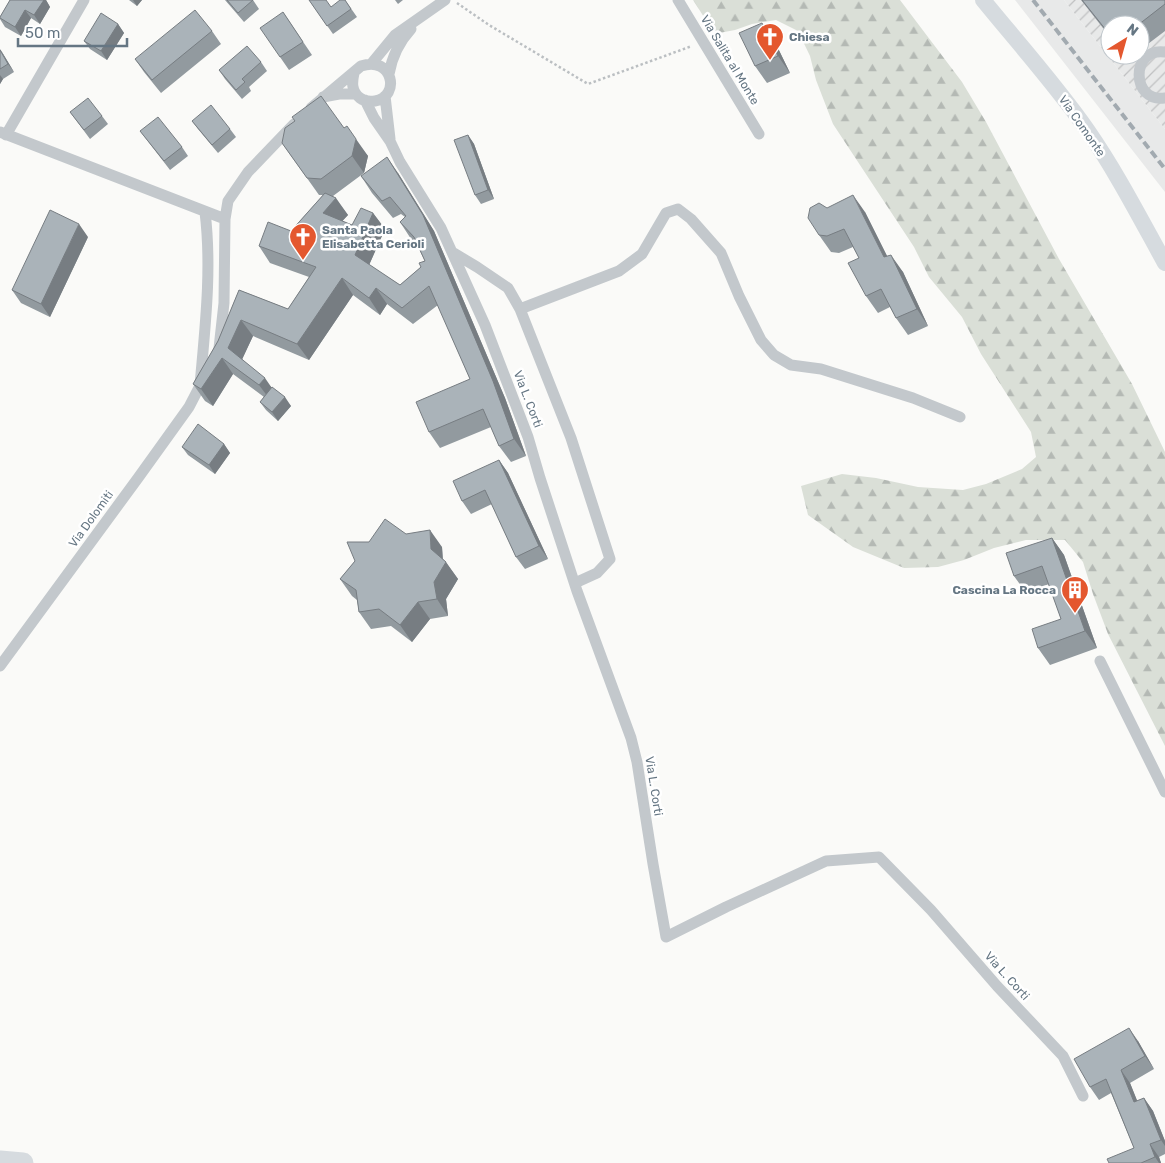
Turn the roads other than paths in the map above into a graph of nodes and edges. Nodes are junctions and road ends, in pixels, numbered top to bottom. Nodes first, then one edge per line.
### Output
1 (84, 0) edge
2 (445, 0) edge
3 (678, 0) edge
4 (983, 0) edge
5 (418, 20) junction
6 (1165, 52) edge
7 (372, 63) junction
8 (354, 73) junction
9 (389, 74) junction
10 (385, 96) junction
11 (322, 97) junction
12 (360, 97) junction
13 (1165, 98) edge
14 (3, 133) edge
15 (758, 134) dead end
16 (390, 141) junction
17 (205, 212) junction
18 (225, 219) junction
19 (452, 252) junction
20 (1165, 263) edge
21 (520, 309) junction
22 (200, 386) junction
23 (960, 416) dead end
24 (575, 583) junction
25 (1100, 662) dead end
26 (0, 666) edge
27 (1165, 792) edge
28 (1083, 1096) dead end
29 (0, 1160) edge
30 (23, 1163) edge

1 - 14 street
2 - 5 street
3 - 15 street, Via Salita al Monte
4 - 20 street, Via Comonte
5 - 7 street
5 - 9 street
6 - 13 street
7 - 8 street
7 - 9 street
8 - 11 street, Via Dolomiti
8 - 12 street
9 - 10 street
10 - 12 street
10 - 16 street, Via L. Corti
11 - 12 street
11 - 18 street, Via Dolomiti
12 - 16 street, Via L. Corti
14 - 17 street
16 - 19 street, Via L. Corti
17 - 18 street
17 - 22 street
18 - 22 street, Via Dolomiti
19 - 21 street
19 - 24 street, Via L. Corti
21 - 23 street
21 - 24 street
22 - 26 street, Via Dolomiti
24 - 28 street, Via L. Corti
25 - 27 street
29 - 30 highway

